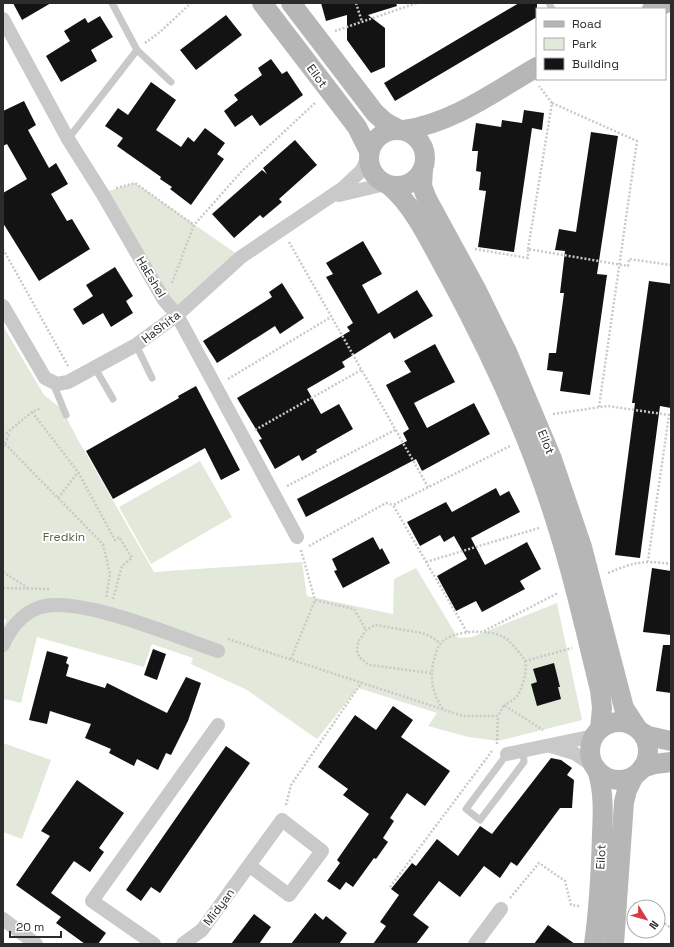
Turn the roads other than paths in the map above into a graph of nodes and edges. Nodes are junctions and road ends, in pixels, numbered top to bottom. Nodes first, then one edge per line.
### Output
1 (112, 3) edge
2 (262, 3) edge
3 (291, 3) edge
4 (666, 3) edge
5 (654, 8) edge
6 (3, 19) edge
7 (137, 50) junction
8 (532, 70) edge
9 (171, 82) dead end
10 (459, 112) junction
11 (401, 130) junction
12 (68, 138) junction
13 (369, 154) junction
14 (424, 165) junction
15 (387, 185) junction
16 (333, 197) junction
17 (3, 306) edge
18 (177, 315) junction
19 (136, 345) junction
20 (96, 368) junction
21 (152, 378) dead end
22 (53, 383) junction
23 (113, 399) dead end
24 (66, 415) dead end
25 (299, 544) road end
26 (582, 583) junction
27 (3, 645) edge
28 (218, 651) dead end
29 (218, 724) dead end
30 (639, 730) junction
31 (597, 733) junction
32 (671, 741) edge
33 (546, 746) junction
34 (523, 751) junction
35 (507, 754) joint
36 (671, 762) edge
37 (595, 768) junction
38 (638, 772) junction
39 (250, 866) junction
40 (501, 909) road end
41 (3, 919) edge
42 (36, 944) edge
43 (154, 944) edge
44 (183, 944) edge
45 (475, 944) edge
46 (594, 944) edge
47 (614, 944) edge

1 - 7 lane
2 - 13 street, Eilot
3 - 11 street, Eilot
4 - 5 street
6 - 12 street, HaEshel
7 - 9 lane
7 - 12 lane
8 - 10 street
10 - 11 street
10 - 14 street
11 - 13 street
11 - 14 street
12 - 18 street, HaEshel
13 - 15 street
13 - 16 street, HaShita
14 - 15 street
14 - 26 street, Eilot
15 - 16 street, HaShita
15 - 26 street, Eilot
16 - 18 street, HaShita
17 - 22 street
18 - 19 street, HaShita
18 - 25 street, HaEshel
19 - 20 street, HaShita
19 - 21 lane
20 - 22 street, HaShita
20 - 23 lane
22 - 24 lane
26 - 30 street, Eilot
26 - 31 street, Eilot
27 - 28 street
29 - 43 street
30 - 31 street
30 - 32 street
30 - 38 street
31 - 33 street
31 - 37 street
33 - 34 street
33 - 37 street
34 - 35 street
34 - 35 lane
36 - 38 street
37 - 38 street
37 - 46 street, Eilot
38 - 47 street, Eilot
39 - 39 street, Midyan
39 - 44 street, Midyan
40 - 45 street
41 - 42 street

